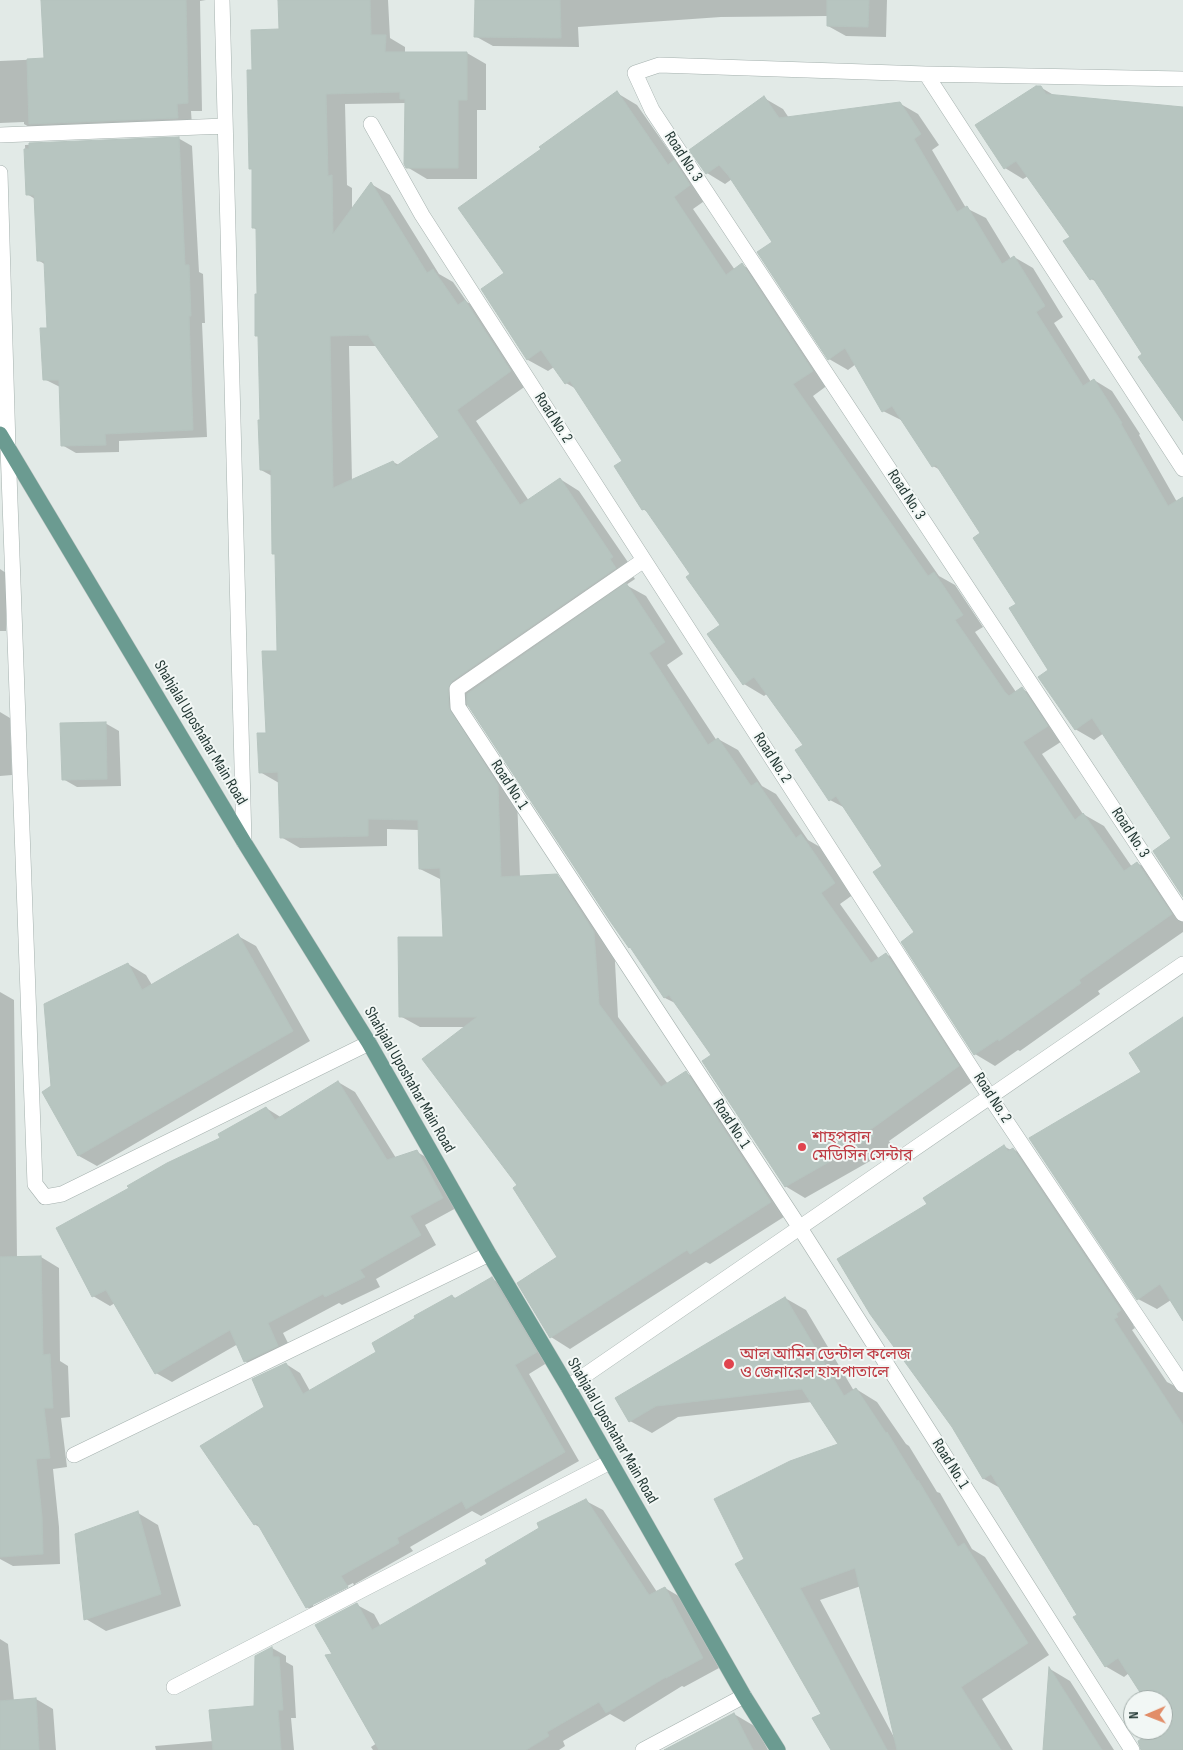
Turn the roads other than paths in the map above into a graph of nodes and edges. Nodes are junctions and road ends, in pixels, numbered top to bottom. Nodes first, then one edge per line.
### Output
1 (222, 0) edge
2 (926, 74) junction
3 (1183, 79) edge
4 (371, 124) dead end
5 (226, 126) junction
6 (0, 135) edge
7 (0, 174) edge
8 (0, 434) edge
9 (4, 447) edge
10 (1183, 469) edge
11 (644, 560) junction
12 (244, 842) junction
13 (1183, 914) edge
14 (1183, 964) edge
15 (369, 1043) junction
16 (990, 1097) junction
17 (800, 1228) junction
18 (489, 1254) junction
19 (1183, 1385) edge
20 (568, 1387) junction
21 (74, 1455) dead end
22 (610, 1462) junction
23 (174, 1687) dead end
24 (744, 1696) junction
25 (643, 1750) edge
26 (778, 1750) edge
27 (1132, 1750) edge

1 - 5 street
2 - 3 street
2 - 10 street
2 - 13 street, Road No. 3
4 - 11 street, Road No. 2
5 - 6 street
5 - 12 street
7 - 9 street
8 - 9 main road, Shahjalal Uposhahar Main Road
9 - 12 main road, Shahjalal Uposhahar Main Road
9 - 15 street
11 - 16 street, Road No. 2
11 - 17 street, Road No. 1
12 - 15 main road, Shahjalal Uposhahar Main Road
14 - 16 street
15 - 18 main road, Shahjalal Uposhahar Main Road
16 - 17 street
16 - 19 street, Road No. 2
17 - 20 street
17 - 27 street, Road No. 1
18 - 20 main road, Shahjalal Uposhahar Main Road
18 - 21 street
20 - 22 main road, Shahjalal Uposhahar Main Road
22 - 23 street
22 - 24 main road, Shahjalal Uposhahar Main Road
24 - 25 street
24 - 26 main road, Shahjalal Uposhahar Main Road

